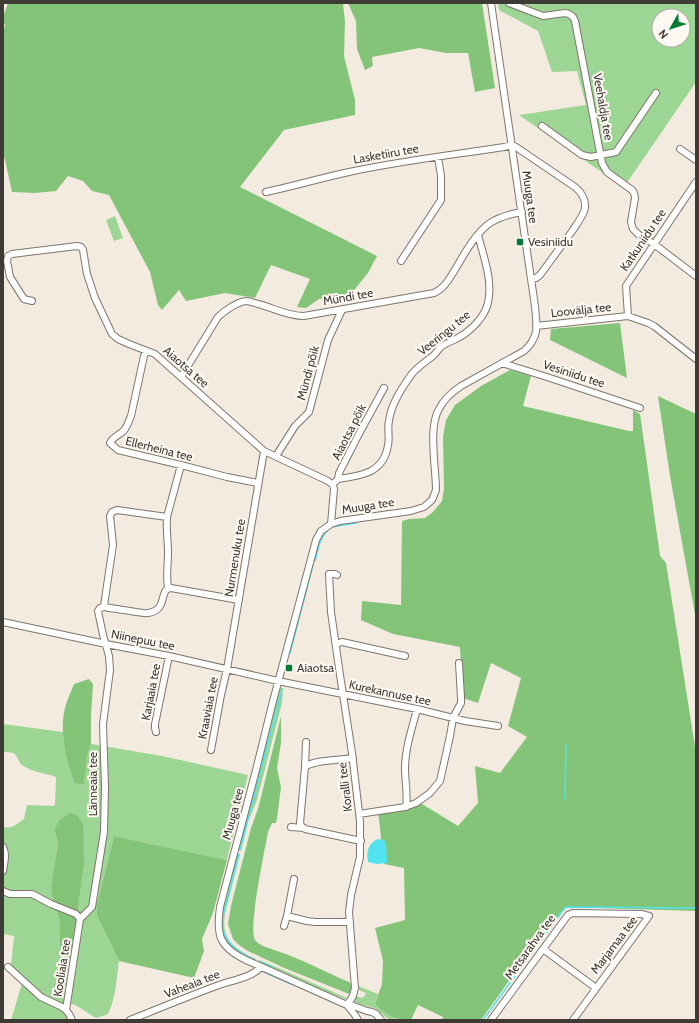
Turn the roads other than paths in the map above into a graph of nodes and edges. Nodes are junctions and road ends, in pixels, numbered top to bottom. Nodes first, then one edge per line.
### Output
1 (491, 3) edge
2 (509, 3) edge
3 (656, 93) dead end
4 (542, 126) dead end
5 (512, 145) junction
6 (680, 149) dead end
7 (600, 155) junction
8 (438, 157) junction
9 (696, 160) edge
10 (696, 182) edge
11 (266, 192) dead end
12 (522, 212) junction
13 (478, 235) junction
14 (654, 244) junction
15 (401, 261) dead end
16 (696, 276) edge
17 (531, 279) junction
18 (32, 301) dead end
19 (342, 310) junction
20 (628, 316) junction
21 (536, 326) junction
22 (146, 351) junction
23 (696, 359) edge
24 (502, 363) junction
25 (181, 377) junction
26 (384, 388) dead end
27 (640, 408) dead end
28 (264, 451) junction
29 (276, 456) junction
30 (181, 465) junction
31 (338, 479) junction
32 (258, 483) junction
33 (333, 485) junction
34 (167, 517) junction
35 (331, 524) junction
36 (337, 575) dead end
37 (168, 588) junction
38 (239, 600) junction
39 (104, 607) junction
40 (3, 622) edge
41 (106, 644) junction
42 (336, 644) junction
43 (169, 656) junction
44 (405, 656) dead end
45 (459, 663) dead end
46 (227, 669) junction
47 (278, 681) junction
48 (343, 695) junction
49 (417, 710) junction
50 (453, 718) junction
51 (498, 726) dead end
52 (156, 732) dead end
53 (306, 742) dead end
54 (211, 750) dead end
55 (353, 758) junction
56 (305, 767) junction
57 (406, 807) junction
58 (360, 814) junction
59 (291, 828) dead end
60 (304, 828) junction
61 (361, 841) junction
62 (3, 847) edge
63 (3, 871) edge
64 (294, 879) dead end
65 (3, 891) edge
66 (287, 916) junction
67 (649, 916) joint
68 (80, 919) junction
69 (350, 922) junction
70 (284, 926) dead end
71 (543, 949) junction
72 (8, 967) dead end
73 (261, 967) junction
74 (596, 988) junction
75 (347, 1005) junction
76 (66, 1010) junction
77 (367, 1011) junction
78 (380, 1019) edge
79 (72, 1020) edge
80 (130, 1020) edge
81 (358, 1020) edge
82 (491, 1020) edge
83 (573, 1020) edge

1 - 5 street, Muuga tee
2 - 7 street, Veehaldja tee
3 - 7 street
4 - 7 street
5 - 8 street, Lasketiiru tee
5 - 12 street, Muuga tee
5 - 17 street
6 - 9 street
7 - 14 street, Veehaldja tee
8 - 11 street, Lasketiiru tee
8 - 15 street
10 - 14 street, Katkuniidu tee
12 - 13 street, Mündi tee
12 - 17 street, Muuga tee
13 - 19 street, Mündi tee
13 - 31 street, Veeringu tee
14 - 16 street
14 - 20 street, Katkuniidu tee
17 - 21 street, Muuga tee
18 - 22 street, Aiaotsa tee
19 - 25 street, Mündi tee
19 - 29 street, Mündi põik
20 - 21 street, Loovälja tee
20 - 23 street
21 - 24 street, Muuga tee
22 - 25 street, Aiaotsa tee
22 - 30 street, Ellerheina tee
24 - 27 street, Vesiniidu tee
24 - 35 street, Muuga tee
25 - 28 street, Aiaotsa tee
26 - 31 street, Aiaotsa põik
28 - 29 street, Aiaotsa tee
28 - 32 street, Nurmenuku tee
29 - 33 street, Aiaotsa tee
30 - 32 street, Ellerheina tee
30 - 34 street
31 - 33 street, Aiaotsa põik
32 - 38 street, Nurmenuku tee
33 - 35 street
34 - 37 street
34 - 39 street
35 - 47 street, Muuga tee
36 - 42 street, Koralli tee
37 - 38 street
37 - 39 street
38 - 46 street, Nurmenuku tee
39 - 41 street, Länneaia tee
40 - 41 street, Niinepuu tee
41 - 43 street, Niinepuu tee
41 - 68 street, Länneaia tee
42 - 44 street
42 - 48 street, Koralli tee
43 - 46 street, Niinepuu tee
43 - 52 street, Karjaaia tee
45 - 50 street
46 - 47 street, Niinepuu tee
46 - 54 street, Kraaviaia tee
47 - 48 street, Kurekannuse tee
47 - 73 street, Muuga tee
48 - 49 street, Kurekannuse tee
48 - 55 street, Koralli tee
49 - 50 street, Kurekannuse tee
49 - 57 street
50 - 51 street, Kurekannuse tee
50 - 57 street
53 - 56 street
55 - 56 street
55 - 58 street, Koralli tee
56 - 60 street
57 - 58 street
58 - 61 street, Koralli tee
59 - 60 street
60 - 61 street
61 - 69 street, Koralli tee
62 - 63 street
64 - 66 street
65 - 68 street
66 - 69 street
66 - 70 street
67 - 71 street, Metsarahva tee
67 - 74 street, Marjamaa tee
68 - 76 street, Kooliaia tee
69 - 75 street, Koralli tee
71 - 74 street, Marjamaa tee
71 - 82 street, Metsarahva tee
72 - 76 street
73 - 75 street, Muuga tee
73 - 80 street, Vaheaia tee
74 - 83 street, Marjamaa tee
75 - 77 street, Muuga tee
75 - 81 street, Muuga tee
76 - 79 street, Kooliaia tee
77 - 78 street, Muuga tee
77 - 81 street

